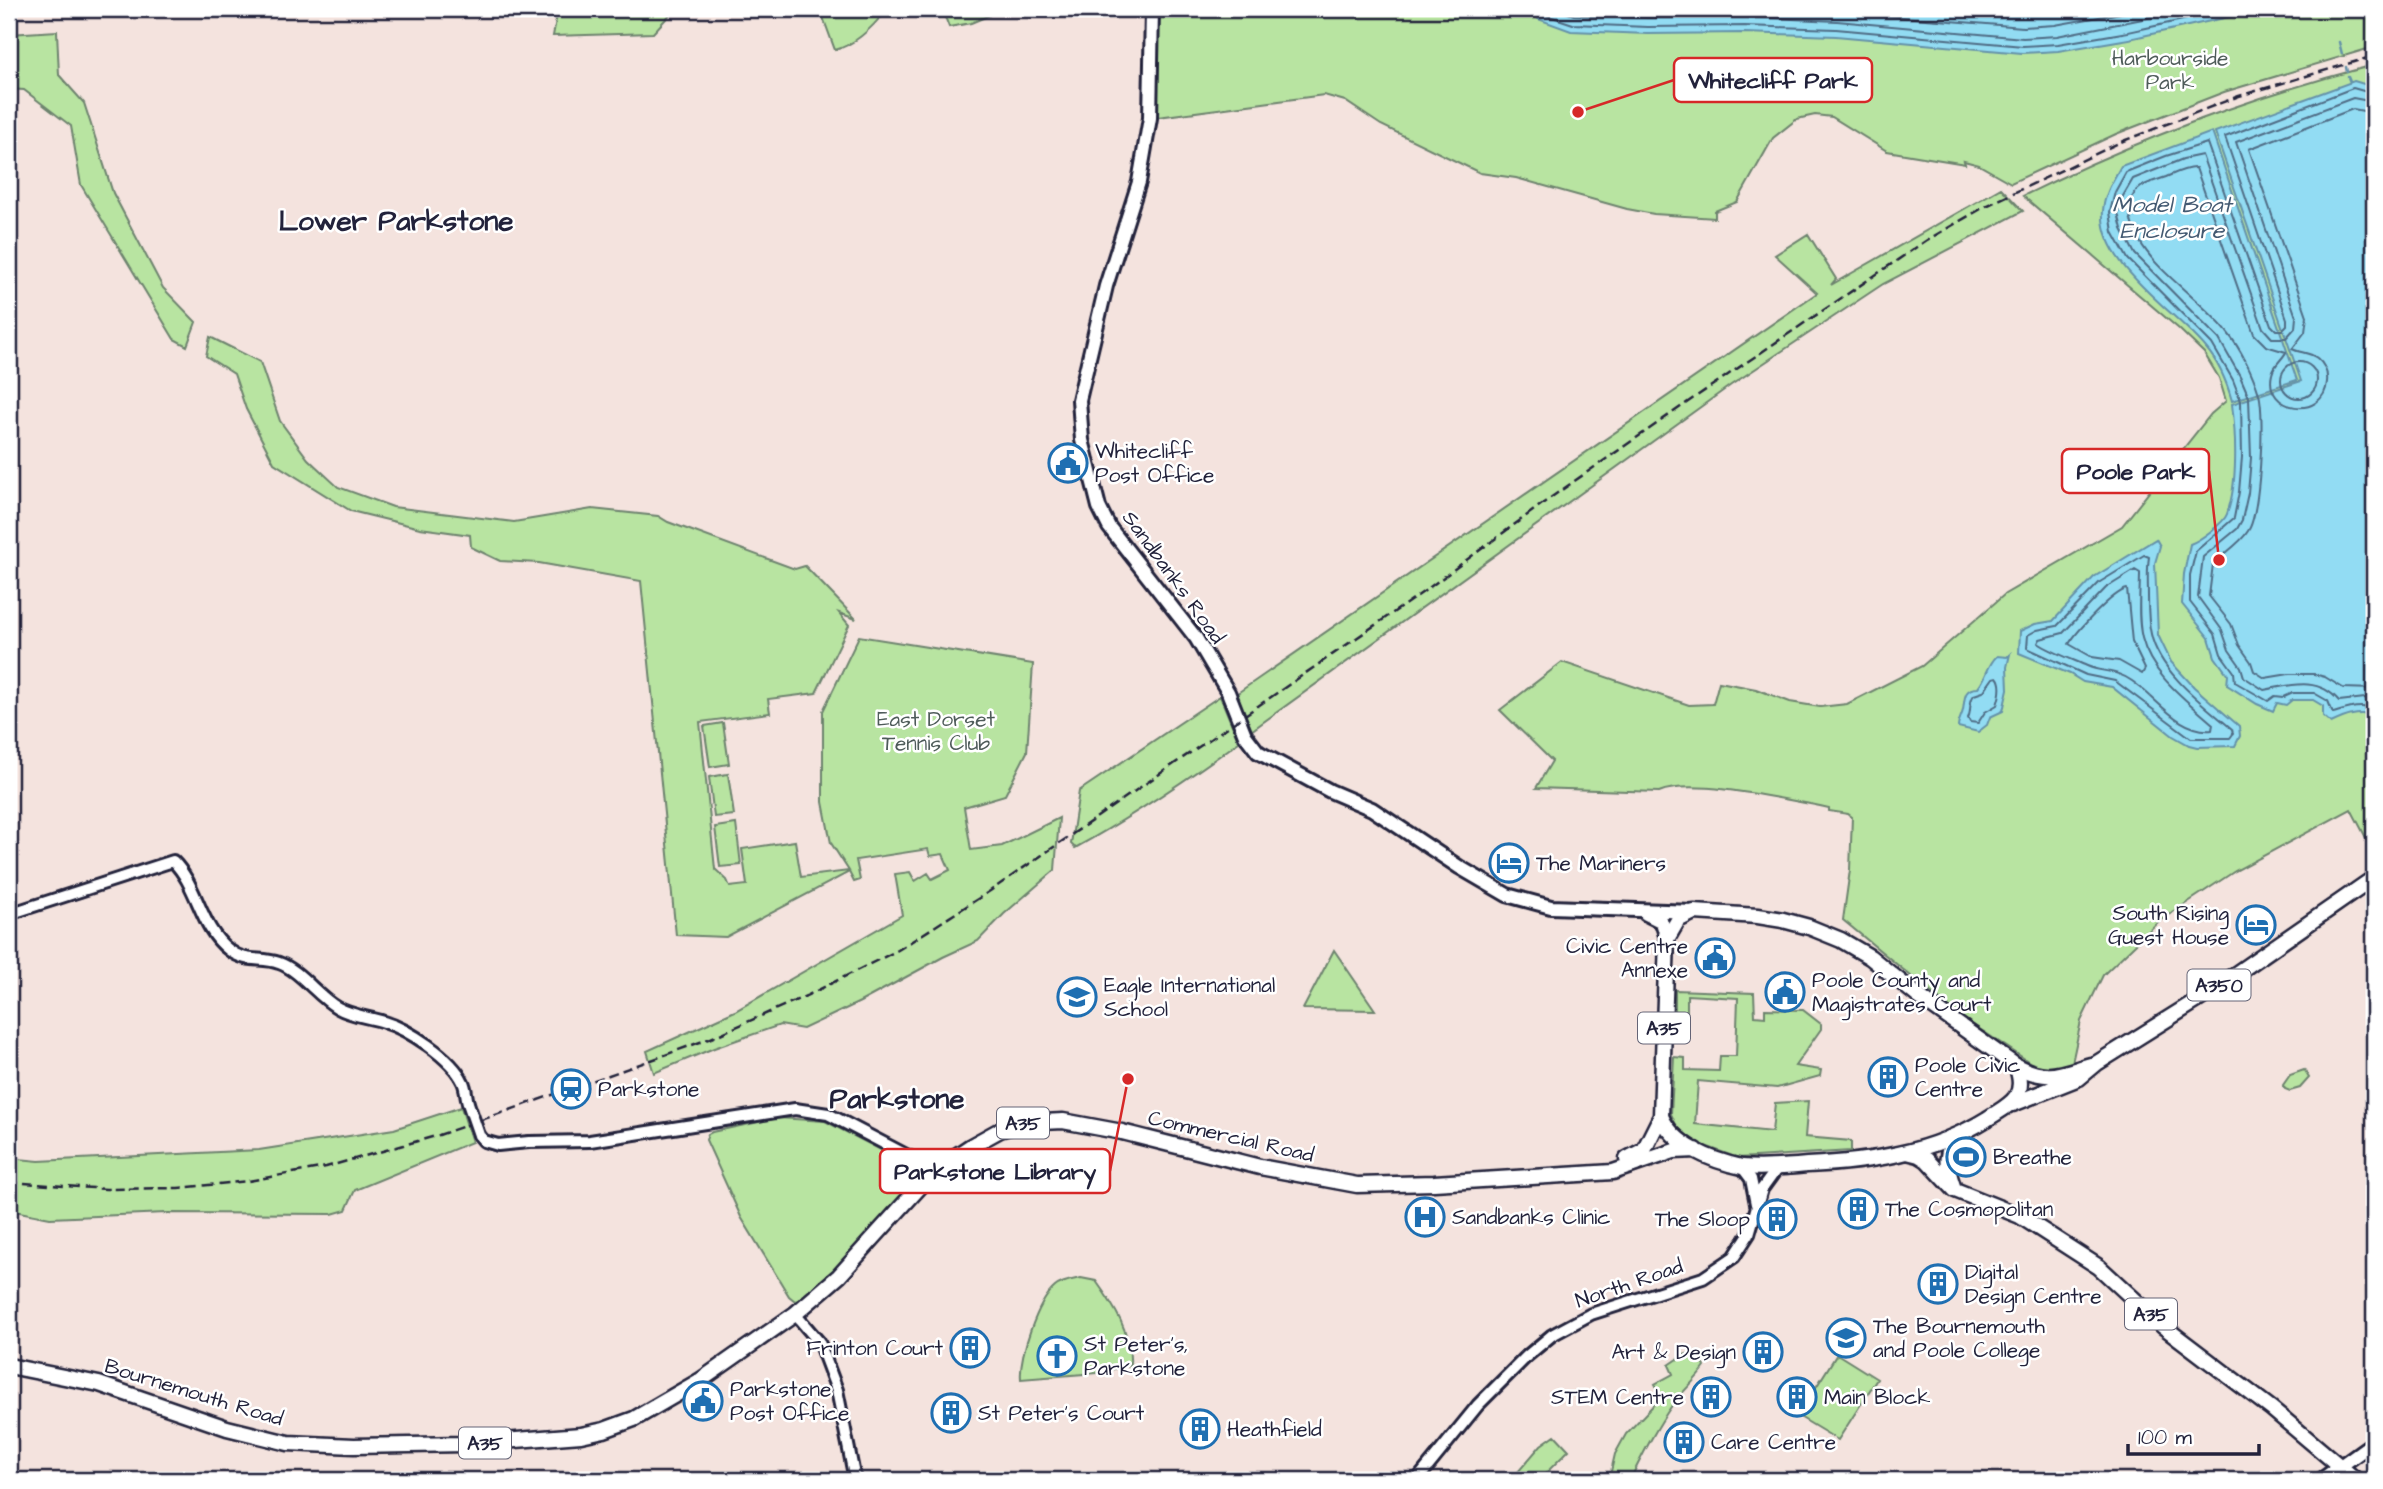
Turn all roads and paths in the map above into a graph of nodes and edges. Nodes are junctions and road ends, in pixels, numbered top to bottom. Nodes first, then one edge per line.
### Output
1 (1152, 9) edge
2 (2374, 878) edge
3 (1635, 911) junction
4 (1695, 912) junction
5 (9, 914) edge
6 (1667, 939) junction
7 (2097, 1063) junction
8 (2017, 1073) junction
9 (2013, 1104) junction
10 (1661, 1116) junction
11 (1965, 1132) junction
12 (1696, 1150) junction
13 (1907, 1152) junction
14 (1742, 1167) junction
15 (1778, 1167) junction
16 (935, 1170) junction
17 (1605, 1172) junction
18 (1955, 1191) junction
19 (1756, 1207) junction
20 (795, 1314) junction
21 (9, 1366) edge
22 (2374, 1442) edge
23 (2340, 1468) junction
24 (855, 1480) edge
25 (1417, 1480) edge
26 (2322, 1480) edge
27 (2356, 1480) edge

1 - 3 main road, Sandbanks Road
2 - 7 main road, A350
3 - 4 main road, Sandbanks Road
3 - 6 main road, Sandbanks Road
4 - 6 main road
4 - 8 main road, Sandbanks Road
5 - 16 street, bridge
6 - 10 main road, A35
7 - 8 main road, A350
7 - 9 main road, A350
8 - 9 main road
9 - 11 main road
10 - 12 main road
10 - 17 main road, Commercial Road / A35
11 - 13 main road
11 - 18 main road
12 - 14 main road
12 - 17 main road, Commercial Road / A35
13 - 15 main road
13 - 18 main road, A35
14 - 15 main road
14 - 19 street
15 - 19 street, North Road
16 - 17 main road, Commercial Road / A35
16 - 20 main road, Commercial Road / A35
18 - 23 main road, A35
19 - 25 street, North Road
20 - 21 main road, Bournemouth Road / A35
20 - 24 street
22 - 23 main road
23 - 26 main road
23 - 27 main road, A35

